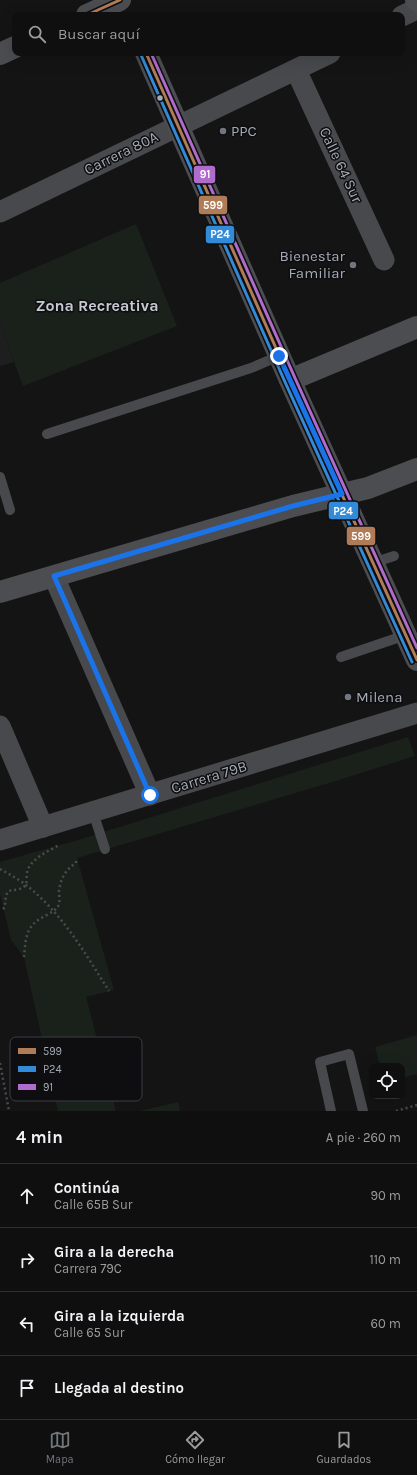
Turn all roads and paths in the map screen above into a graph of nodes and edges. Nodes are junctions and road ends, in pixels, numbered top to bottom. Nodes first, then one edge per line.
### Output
1 (121, 0) edge
2 (417, 9) edge
3 (94, 12) edge
4 (127, 12) edge
5 (405, 15) edge
6 (12, 48) edge
7 (0, 54) edge
8 (147, 56) edge
9 (324, 56) edge
10 (296, 70) junction
11 (178, 125) junction
12 (0, 212) edge
13 (384, 260) dead end
14 (417, 327) edge
15 (279, 356) junction
16 (290, 380) junction
17 (47, 434) dead end
18 (417, 469) edge
19 (0, 477) edge
20 (342, 494) junction
21 (10, 510) dead end
22 (394, 556) dead end
23 (373, 563) junction
24 (54, 576) junction
25 (0, 592) edge
26 (406, 636) junction
27 (341, 656) dead end
28 (417, 660) edge
29 (417, 713) edge
30 (0, 726) edge
31 (7, 760) edge
32 (150, 795) junction
33 (93, 812) junction
34 (43, 827) junction
35 (0, 840) edge
36 (59, 845) dead end
37 (105, 849) dead end
38 (76, 858) dead end
39 (0, 869) edge
40 (26, 885) junction
41 (4, 909) dead end
42 (54, 911) junction
43 (24, 957) dead end
44 (109, 991) dead end
45 (0, 1063) edge
46 (417, 1105) edge
47 (9, 1111) edge
48 (331, 1111) edge
49 (363, 1111) edge
50 (396, 1111) edge

1 - 3 street
1 - 4 street
2 - 5 street
6 - 7 street
8 - 11 street
9 - 10 street, Carrera 80A
10 - 11 street, Carrera 80A
10 - 13 street, Calle 64 Sur
11 - 12 street, Carrera 80A
11 - 15 street
14 - 16 street
15 - 16 street
15 - 17 lane
16 - 20 street
18 - 20 street
19 - 21 lane
20 - 23 street
20 - 24 street
22 - 23 lane
23 - 26 street
24 - 25 street
24 - 32 street
26 - 27 lane
26 - 28 street
29 - 32 street, Carrera 79B
30 - 31 street
31 - 34 street
32 - 33 street, Carrera 79B
33 - 34 street, Carrera 79B
33 - 37 lane
34 - 35 street, Carrera 79B
36 - 40 path
38 - 42 path
39 - 40 path
40 - 41 path
40 - 42 path
42 - 43 path
42 - 44 path
45 - 47 path
46 - 50 path
48 - 49 lane

